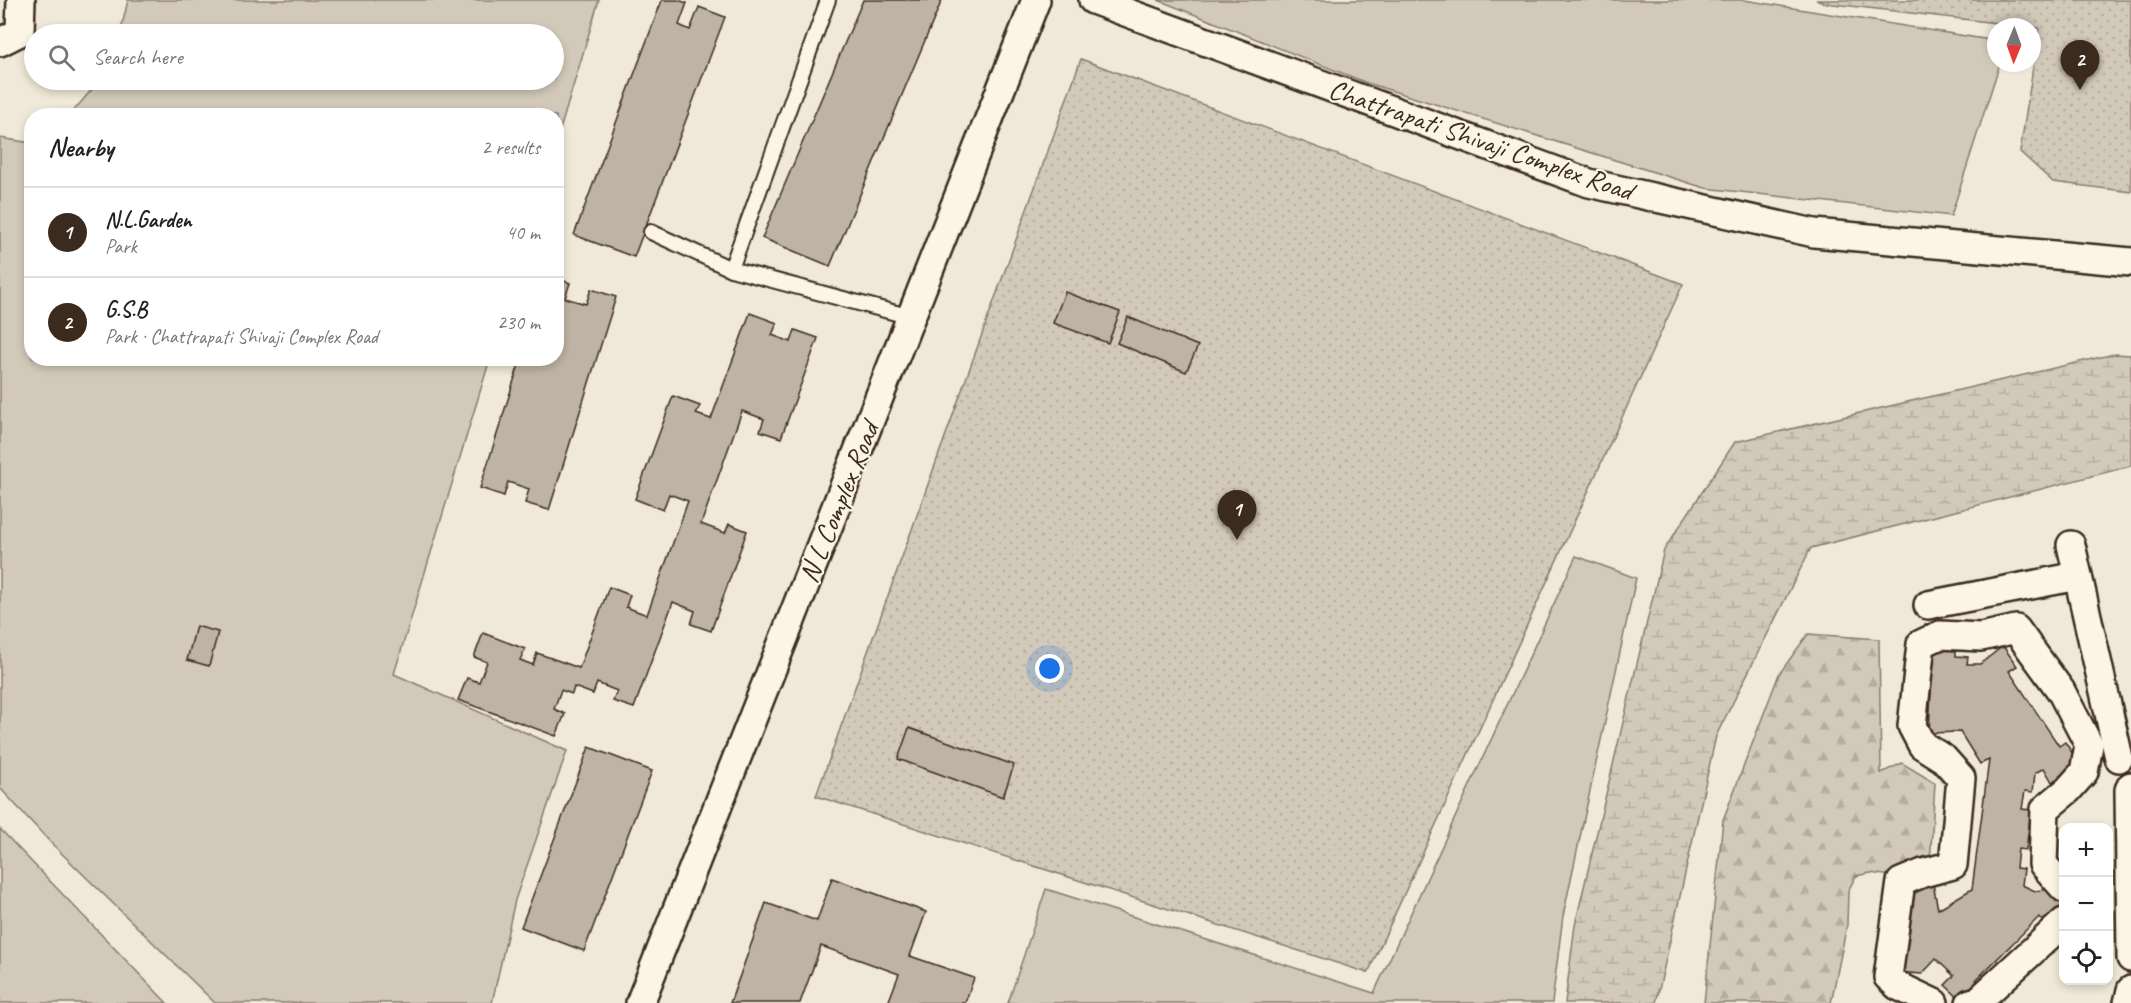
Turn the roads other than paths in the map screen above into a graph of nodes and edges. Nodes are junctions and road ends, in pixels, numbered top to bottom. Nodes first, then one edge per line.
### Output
1 (21, 0) edge
2 (828, 0) edge
3 (1036, 0) edge
4 (1093, 0) edge
5 (0, 42) edge
6 (651, 232) dead end
7 (2131, 262) edge
8 (731, 269) junction
9 (911, 317) junction
10 (2071, 545) dead end
11 (2078, 576) junction
12 (1928, 605) dead end
13 (2089, 745) junction
14 (2125, 761) edge
15 (2131, 786) edge
16 (2119, 849) edge
17 (2054, 850) edge
18 (2059, 882) edge
19 (2059, 927) edge
20 (2131, 958) edge
21 (2131, 990) edge
22 (640, 1003) edge
23 (1934, 1003) edge
24 (1970, 1003) edge
25 (2128, 1003) edge

1 - 5 street
2 - 8 lane
3 - 9 street, N L Complex Road
4 - 7 street, Chattrapati Shivaji Complex Road
6 - 8 lane
8 - 9 lane
9 - 22 street, N L Complex Road
10 - 11 street
11 - 12 street
11 - 14 street
13 - 14 street
13 - 17 street
13 - 23 street
15 - 16 street
16 - 20 street
17 - 18 street
19 - 24 street
21 - 25 street

